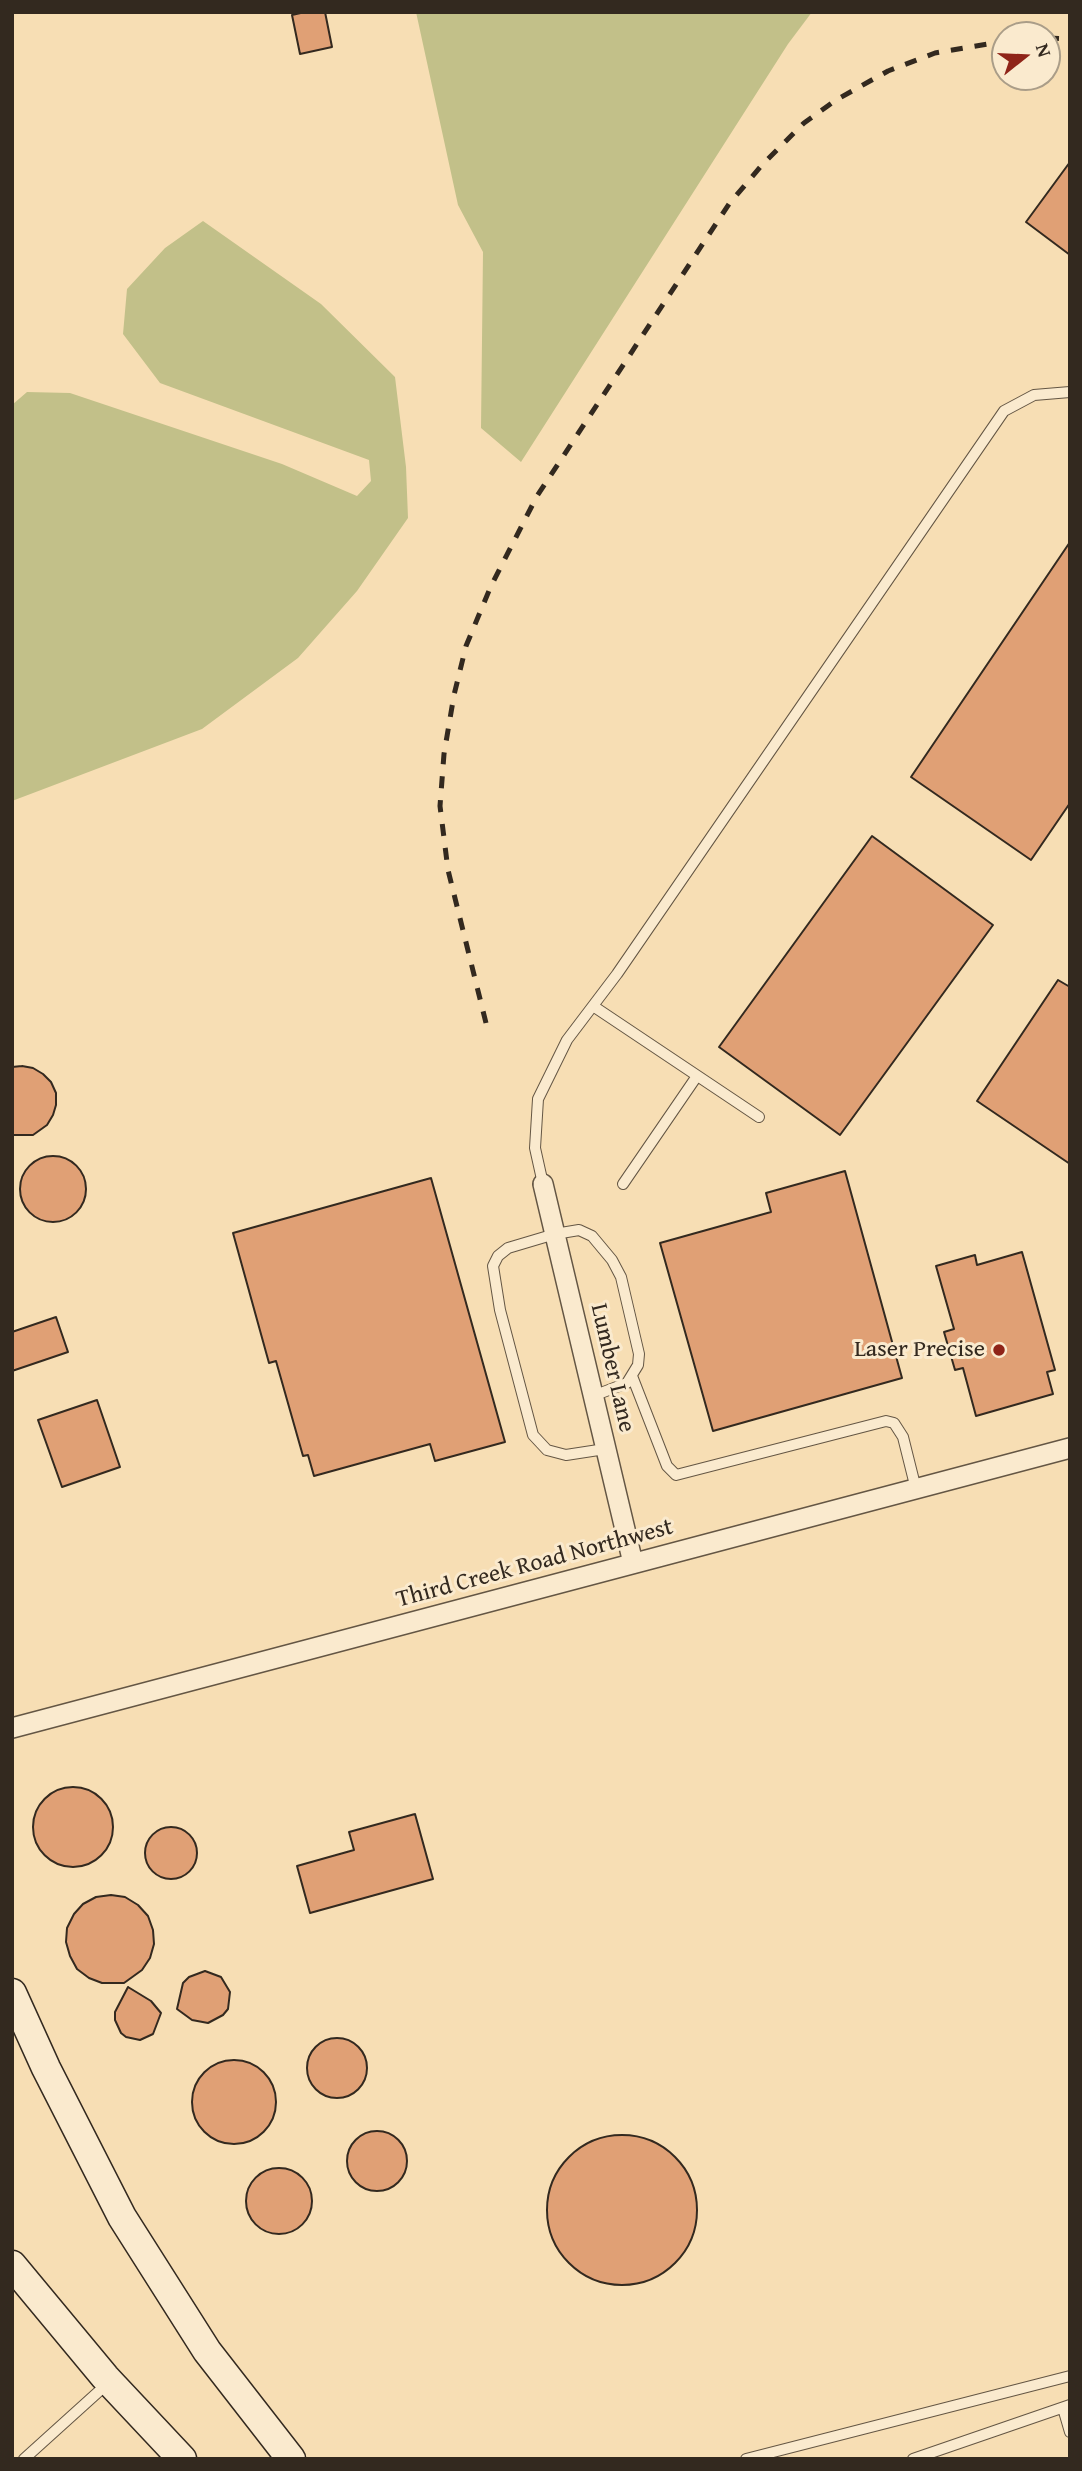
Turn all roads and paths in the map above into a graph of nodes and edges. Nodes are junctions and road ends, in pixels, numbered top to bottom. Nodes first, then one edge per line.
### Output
1 (1070, 392) edge
2 (593, 1006) junction
3 (697, 1076) junction
4 (760, 1117) dead end
5 (543, 1184) joint
6 (623, 1184) dead end
7 (555, 1234) junction
8 (632, 1376) junction
9 (593, 1396) junction
10 (1070, 1448) edge
11 (605, 1449) junction
12 (916, 1489) junction
13 (633, 1563) junction
14 (12, 1728) edge
15 (12, 1993) edge
16 (12, 2264) edge
17 (1070, 2376) edge
18 (110, 2381) junction
19 (1067, 2407) edge
20 (260, 2419) junction
21 (1070, 2432) edge
22 (24, 2459) edge
23 (182, 2459) edge
24 (291, 2459) edge
25 (306, 2459) edge
26 (746, 2459) edge
27 (913, 2459) edge

1 - 2 lane
2 - 3 lane
2 - 5 lane
3 - 4 lane
3 - 6 lane
5 - 7 street, Lumber Lane
7 - 8 lane
7 - 9 street, Lumber Lane
7 - 11 lane
8 - 9 lane
8 - 12 lane
9 - 11 street, Lumber Lane
10 - 12 street, Third Creek Road Northwest
11 - 13 street, Lumber Lane
12 - 13 street, Third Creek Road Northwest
13 - 14 street, Third Creek Road Northwest
15 - 20 main road
16 - 18 main road
17 - 26 lane
18 - 22 lane
18 - 23 main road
19 - 21 lane
19 - 27 lane
20 - 24 main road
20 - 25 main road

